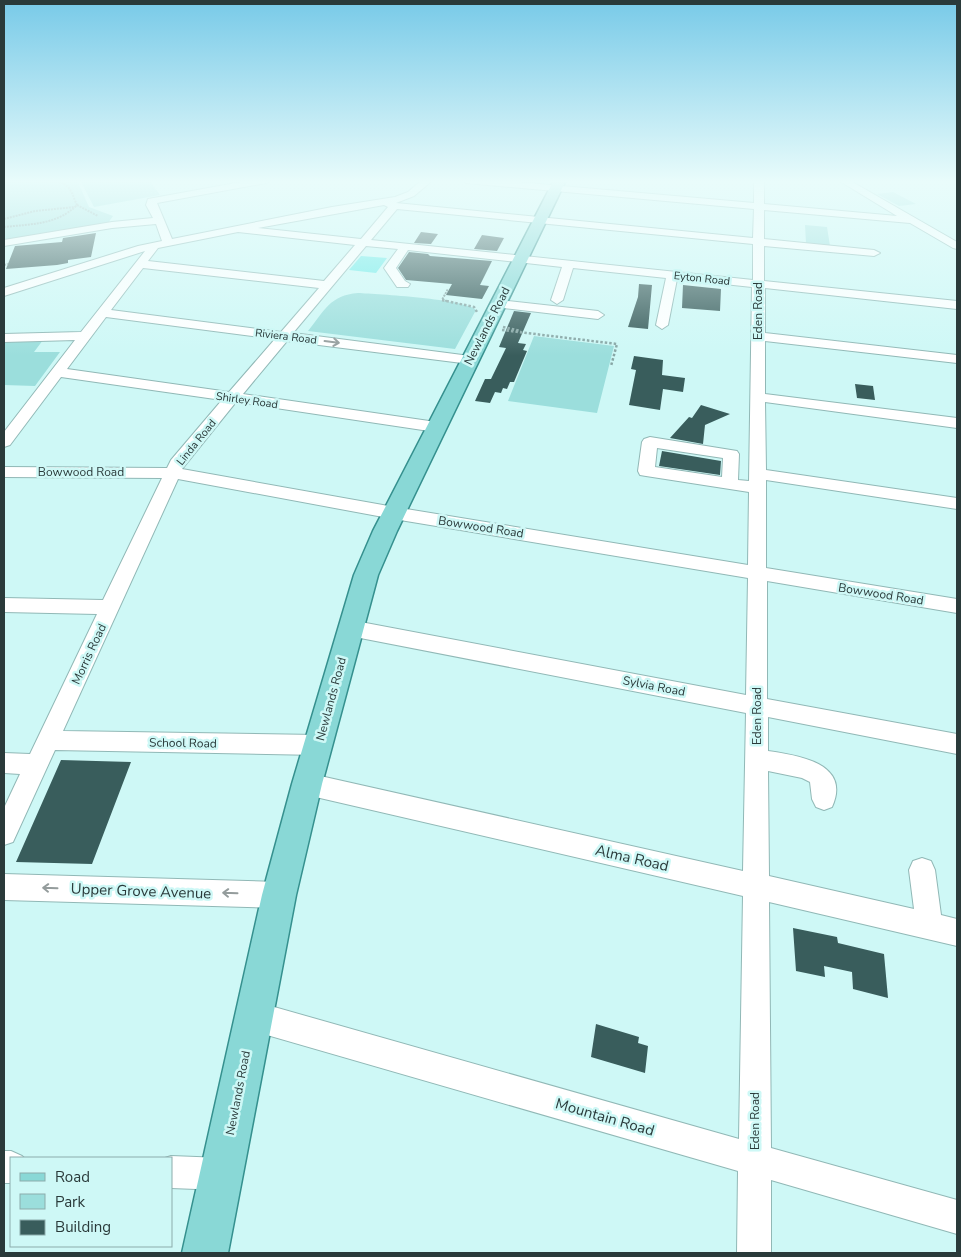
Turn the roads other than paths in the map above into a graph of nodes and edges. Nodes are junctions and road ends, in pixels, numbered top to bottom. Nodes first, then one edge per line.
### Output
1 (30, 239) edge
2 (161, 239) edge
3 (188, 239) edge
4 (324, 239) edge
5 (365, 239) edge
6 (530, 239) edge
7 (725, 239) edge
8 (758, 239) edge
9 (944, 239) edge
10 (758, 242) junction
11 (4, 243) edge
12 (362, 243) junction
13 (161, 244) junction
14 (957, 246) edge
15 (405, 247) junction
16 (874, 253) dead end
17 (520, 259) junction
18 (140, 264) junction
19 (569, 264) junction
20 (672, 275) junction
21 (404, 284) dead end
22 (758, 284) junction
23 (327, 285) junction
24 (4, 292) edge
25 (557, 300) dead end
26 (498, 304) junction
27 (957, 306) edge
28 (103, 313) junction
29 (598, 315) dead end
30 (662, 325) dead end
31 (86, 336) junction
32 (284, 336) junction
33 (758, 336) junction
34 (4, 338) edge
35 (957, 359) edge
36 (470, 360) junction
37 (58, 372) junction
38 (758, 397) junction
39 (232, 398) junction
40 (957, 423) edge
41 (436, 427) junction
42 (4, 442) edge
43 (4, 472) edge
44 (173, 473) junction
45 (758, 481) junction
46 (730, 484) junction
47 (957, 503) edge
48 (394, 513) junction
49 (758, 573) junction
50 (4, 605) edge
51 (957, 606) edge
52 (111, 607) junction
53 (350, 628) junction
54 (757, 706) junction
55 (48, 740) junction
56 (957, 744) edge
57 (318, 745) junction
58 (757, 759) junction
59 (4, 763) edge
60 (37, 764) junction
61 (307, 784) junction
62 (824, 799) dead end
63 (4, 834) edge
64 (922, 870) dead end
65 (756, 886) junction
66 (4, 887) edge
67 (279, 895) junction
68 (929, 926) junction
69 (957, 932) edge
70 (253, 1016) junction
71 (755, 1159) junction
72 (172, 1172) edge
73 (222, 1174) junction
74 (957, 1217) edge
75 (205, 1253) edge
76 (754, 1253) edge

1 - 11 street
2 - 13 street
3 - 13 street
4 - 12 street, Eyton Road
5 - 12 street, Linda Road
6 - 17 main road, Newlands Road
7 - 10 street
8 - 10 street, Eden Road
9 - 14 street
10 - 16 street
10 - 22 street, Eden Road
12 - 15 street, Eyton Road
12 - 23 street, Linda Road
13 - 18 street
13 - 24 street
15 - 17 street, Eyton Road
15 - 21 street
17 - 19 street, Eyton Road
17 - 26 main road, Newlands Road
18 - 23 street
18 - 28 street
19 - 20 street, Eyton Road
19 - 25 street
20 - 22 street, Eyton Road
20 - 30 street
22 - 27 street, Eyton Road
22 - 33 street, Eden Road
23 - 32 street, Linda Road
26 - 29 street
26 - 36 main road, Newlands Road
28 - 31 street
28 - 32 street, Riviera Road
31 - 34 street
31 - 37 street
32 -> 36 street, Riviera Road
32 - 39 street, Linda Road
33 - 35 street
33 - 38 street, Eden Road
36 - 41 main road, Newlands Road
37 - 39 street, Shirley Road
37 - 42 street
38 - 40 street
38 - 45 street, Eden Road
39 - 41 street, Shirley Road
39 - 44 street, Linda Road
41 - 48 main road, Newlands Road
43 - 44 street, Bowwood Road
44 - 48 street, Bowwood Road
44 - 52 street, Morris Road
45 - 46 street
45 - 47 street
45 - 49 street, Eden Road
46 - 46 street
48 - 49 street, Bowwood Road
48 - 53 main road, Newlands Road
49 - 51 street, Bowwood Road
49 - 54 street, Eden Road
50 - 52 street
52 - 55 street, Morris Road
53 - 54 street, Sylvia Road
53 - 57 main road, Newlands Road
54 - 56 street, Sylvia Road
54 - 58 street, Eden Road
55 - 57 street, School Road
55 - 60 street, Morris Road
57 - 61 main road, Newlands Road
58 - 62 street
58 - 65 street, Eden Road
59 - 60 street
60 - 63 street, Morris Road
61 - 65 street, Alma Road
61 - 67 main road, Newlands Road
64 - 68 street
65 - 68 street, Alma Road
65 - 71 street, Eden Road
67 -> 66 street, Upper Grove Avenue
67 - 70 main road, Newlands Road
68 - 69 street, Alma Road
70 - 71 street, Mountain Road
70 - 73 main road, Newlands Road
71 - 74 street, Mountain Road
71 - 76 street, Eden Road
72 - 73 street
73 - 75 main road, Newlands Road

